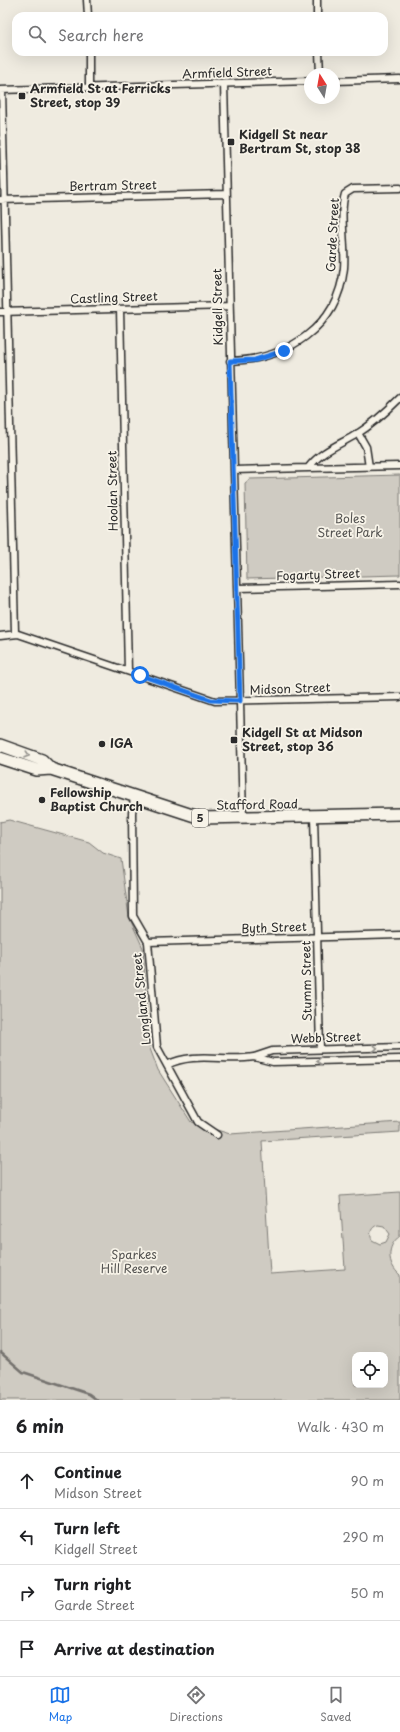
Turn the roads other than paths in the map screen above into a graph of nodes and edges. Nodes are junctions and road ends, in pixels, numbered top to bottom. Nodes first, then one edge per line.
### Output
1 (87, 0) edge
2 (317, 0) edge
3 (88, 12) edge
4 (317, 12) edge
5 (89, 56) edge
6 (319, 56) edge
7 (320, 68) edge
8 (400, 79) edge
9 (304, 81) edge
10 (340, 81) edge
11 (224, 84) junction
12 (89, 87) junction
13 (1, 90) edge
14 (400, 188) edge
15 (226, 194) junction
16 (2, 200) edge
17 (229, 306) junction
18 (120, 309) junction
19 (0, 312) edge
20 (7, 312) junction
21 (230, 361) junction
22 (400, 398) edge
23 (358, 433) junction
24 (400, 466) edge
25 (369, 467) junction
26 (308, 468) junction
27 (234, 470) junction
28 (400, 584) edge
29 (237, 588) junction
30 (15, 633) junction
31 (0, 636) edge
32 (128, 671) junction
33 (400, 697) edge
34 (240, 701) junction
35 (0, 745) edge
36 (0, 758) edge
37 (51, 769) junction
38 (134, 797) junction
39 (400, 814) edge
40 (314, 816) junction
41 (243, 818) junction
42 (400, 935) edge
43 (317, 937) junction
44 (148, 942) junction
45 (400, 1047) edge
46 (320, 1049) junction
47 (253, 1057) junction
48 (400, 1059) edge
49 (167, 1065) junction
50 (217, 1135) dead end

1 - 3 street
2 - 4 street
5 - 12 street
6 - 7 street
8 - 10 street
9 - 11 street, Armfield Street
11 - 12 street, Armfield Street
11 - 15 street, Kidgell Street
12 - 13 street, Armfield Street
13 - 16 street
14 - 21 street, Garde Street
15 - 16 street, Bertram Street
15 - 17 street, Kidgell Street
16 - 20 street
17 - 18 street, Castling Street
17 - 21 street, Kidgell Street
18 - 20 street, Castling Street
18 - 32 street, Hoolan Street
19 - 20 street, Castling Street
20 - 30 street
21 - 27 street, Kidgell Street
22 - 23 street
23 - 25 street
23 - 26 street
24 - 25 street
25 - 26 street
26 - 27 street
27 - 29 street, Kidgell Street
28 - 29 street, Fogarty Street
29 - 34 street, Kidgell Street
30 - 31 street, Midson Street
30 - 32 street, Midson Street
32 - 34 street, Midson Street
33 - 34 street, Midson Street
34 - 41 street, Kidgell Street
35 -> 37 highway, Stafford Road / 5
36 - 37 highway, Stafford Road / 5
37 - 38 highway, Stafford Road / 5
38 - 41 highway, Stafford Road / 5
38 - 44 street, Longland Street
39 - 40 highway, Stafford Road / 5
40 - 41 highway, Stafford Road / 5
40 - 43 street, Stumm Street
42 - 43 street, Byth Street
43 - 44 street, Byth Street
43 - 46 street, Stumm Street
44 - 49 street, Longland Street
46 -> 45 street, Webb Street
46 - 47 street, Webb Street
48 -> 47 street, Webb Street
47 - 49 street, Webb Street
49 - 50 street, Longland Street

